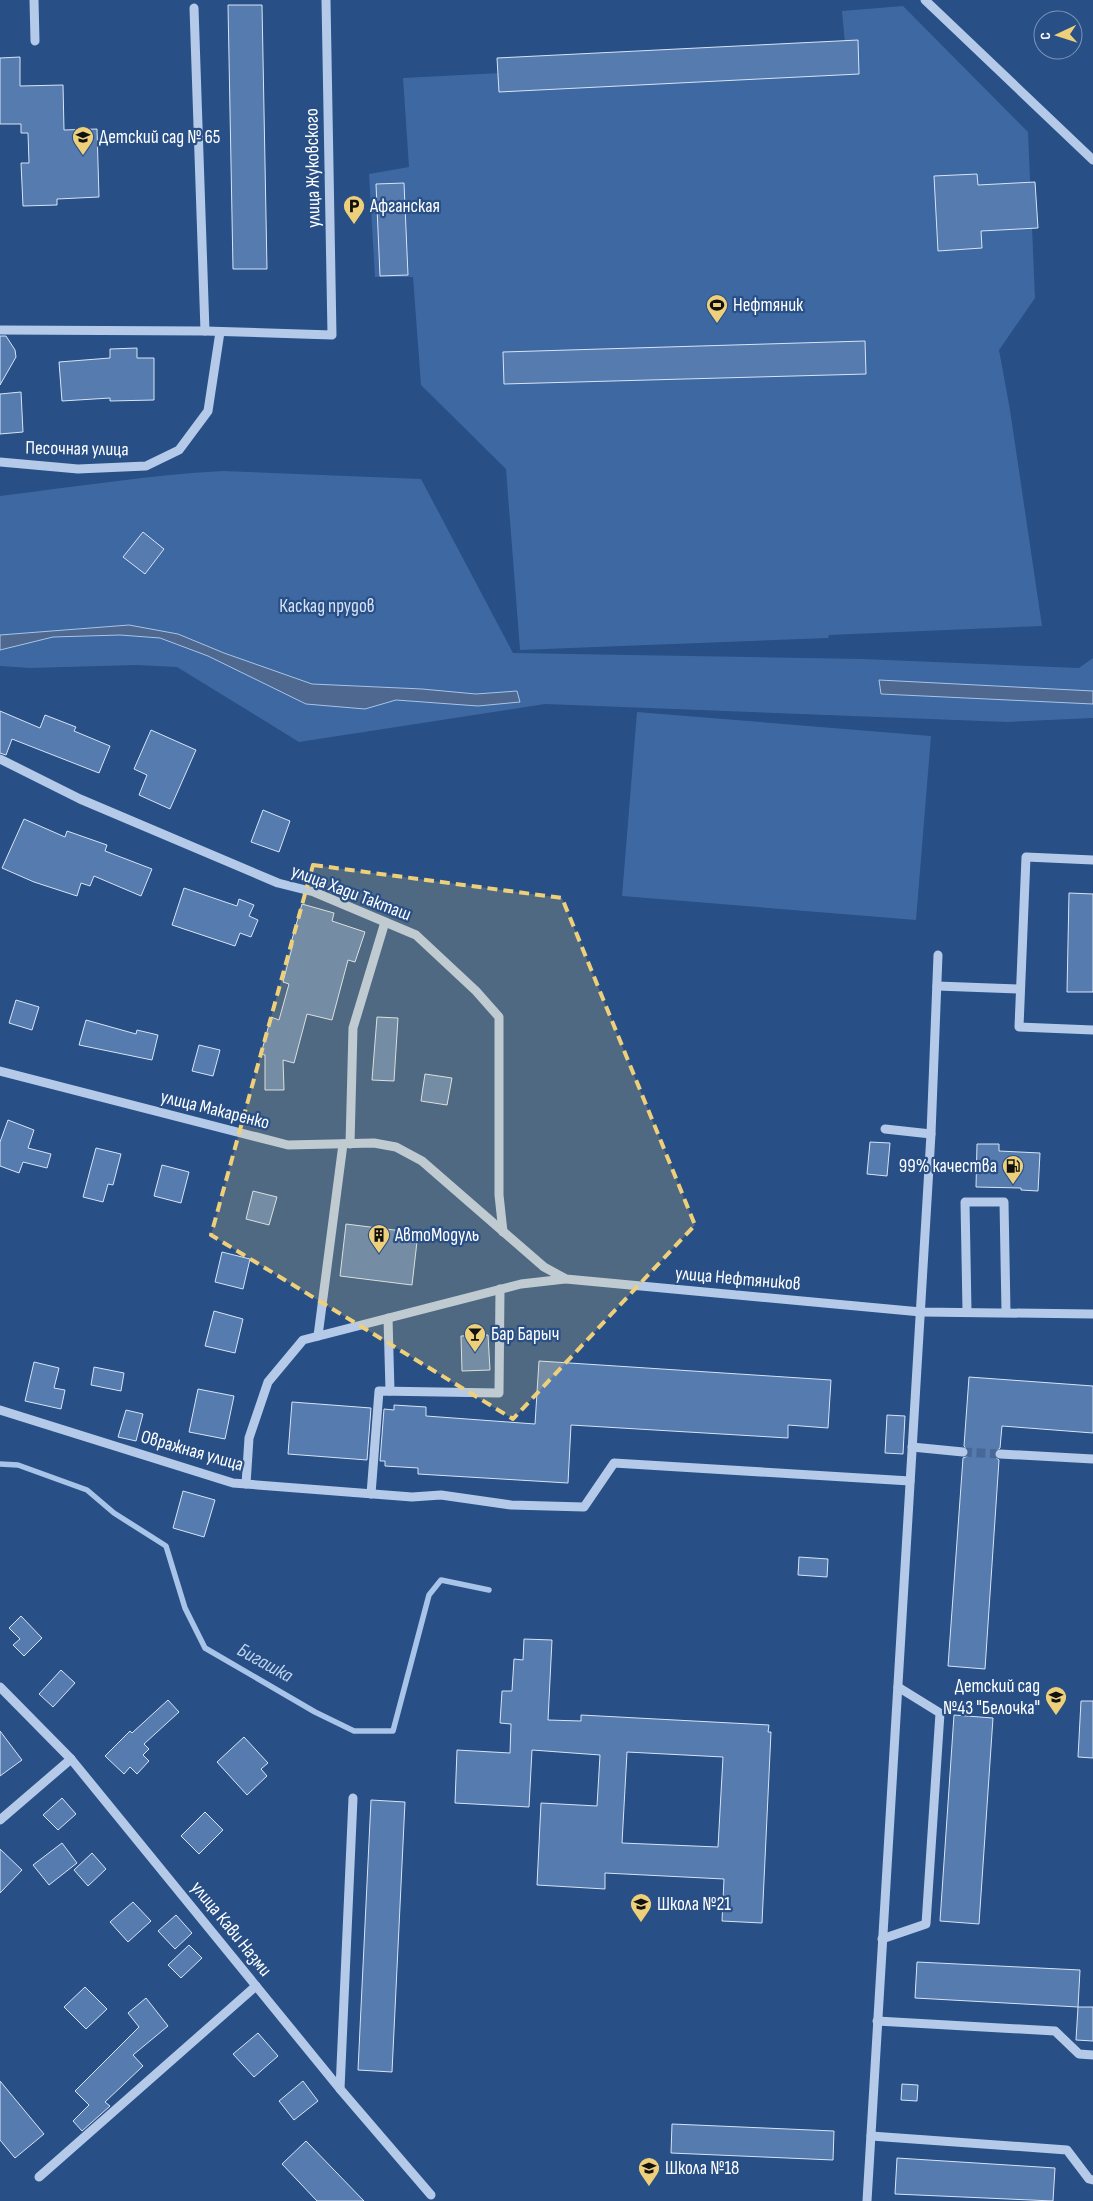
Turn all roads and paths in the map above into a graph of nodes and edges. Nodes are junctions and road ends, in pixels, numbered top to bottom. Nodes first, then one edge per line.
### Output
1 (34, 0) edge
2 (326, 0) edge
3 (925, 0) edge
4 (194, 8) dead end
5 (35, 41) dead end
6 (1093, 160) edge
7 (0, 330) edge
8 (205, 331) junction
9 (220, 332) junction
10 (0, 462) edge
11 (0, 759) edge
12 (1093, 860) edge
13 (385, 922) junction
14 (938, 955) dead end
15 (937, 986) junction
16 (1020, 989) junction
17 (1093, 1030) edge
18 (0, 1071) edge
19 (885, 1129) dead end
20 (931, 1134) junction
21 (347, 1144) junction
22 (422, 1161) joint
23 (503, 1232) junction
24 (566, 1278) junction
25 (500, 1289) junction
26 (921, 1312) junction
27 (967, 1312) junction
28 (1006, 1312) junction
29 (1093, 1314) edge
30 (388, 1318) junction
31 (318, 1336) junction
32 (390, 1391) junction
33 (0, 1410) edge
34 (912, 1447) junction
35 (963, 1452) tunnel mouth
36 (1000, 1454) tunnel mouth
37 (1093, 1459) edge
38 (910, 1480) junction
39 (246, 1484) junction
40 (372, 1494) junction
41 (0, 1687) edge
42 (898, 1687) junction
43 (71, 1759) junction
44 (353, 1798) dead end
45 (0, 1820) edge
46 (882, 1939) junction
47 (256, 1986) junction
48 (877, 2021) junction
49 (1093, 2055) edge
50 (340, 2088) junction
51 (871, 2136) junction
52 (39, 2177) dead end
53 (1093, 2180) edge
54 (431, 2196) dead end
55 (867, 2201) edge

1 - 5 street
2 - 9 street, улица Жуковского
3 - 6 street
4 - 8 street
7 - 8 street
8 - 9 street
9 - 10 street, Песочная улица
11 - 13 street, улица Хади Такташ
12 - 16 street
13 - 21 street
13 - 23 street, улица Хади Такташ
14 - 15 street
15 - 16 street
15 - 20 street
16 - 17 street
18 - 21 street, улица Макаренко
19 - 20 street
20 - 26 street
21 - 22 street, улица Макаренко
21 - 31 street
22 - 23 street, улица Нефтяников
23 - 24 street, улица Нефтяников
24 - 25 street
24 - 26 street, улица Нефтяников
25 - 30 street
25 - 32 street
26 - 27 street, улица Нефтяников
26 - 34 street
27 - 28 street, улица Нефтяников
27 - 28 street
28 - 29 street, улица Нефтяников
30 - 31 street
30 - 32 street
31 - 39 street
32 - 40 street
33 - 39 street, Овражная улица
34 - 35 street
34 - 38 street
36 - 37 street
38 - 40 street, Овражная улица
38 - 42 street
39 - 40 street, Овражная улица
41 - 43 street, улица Кави Назми
42 - 46 street
42 - 46 street
43 - 45 street
43 - 47 street, улица Кави Назми
44 - 50 street
46 - 48 street
47 - 50 street, улица Кави Назми
47 - 52 street
48 - 49 street
48 - 51 street
50 - 54 street, улица Кави Назми
51 - 53 street
51 - 55 street

